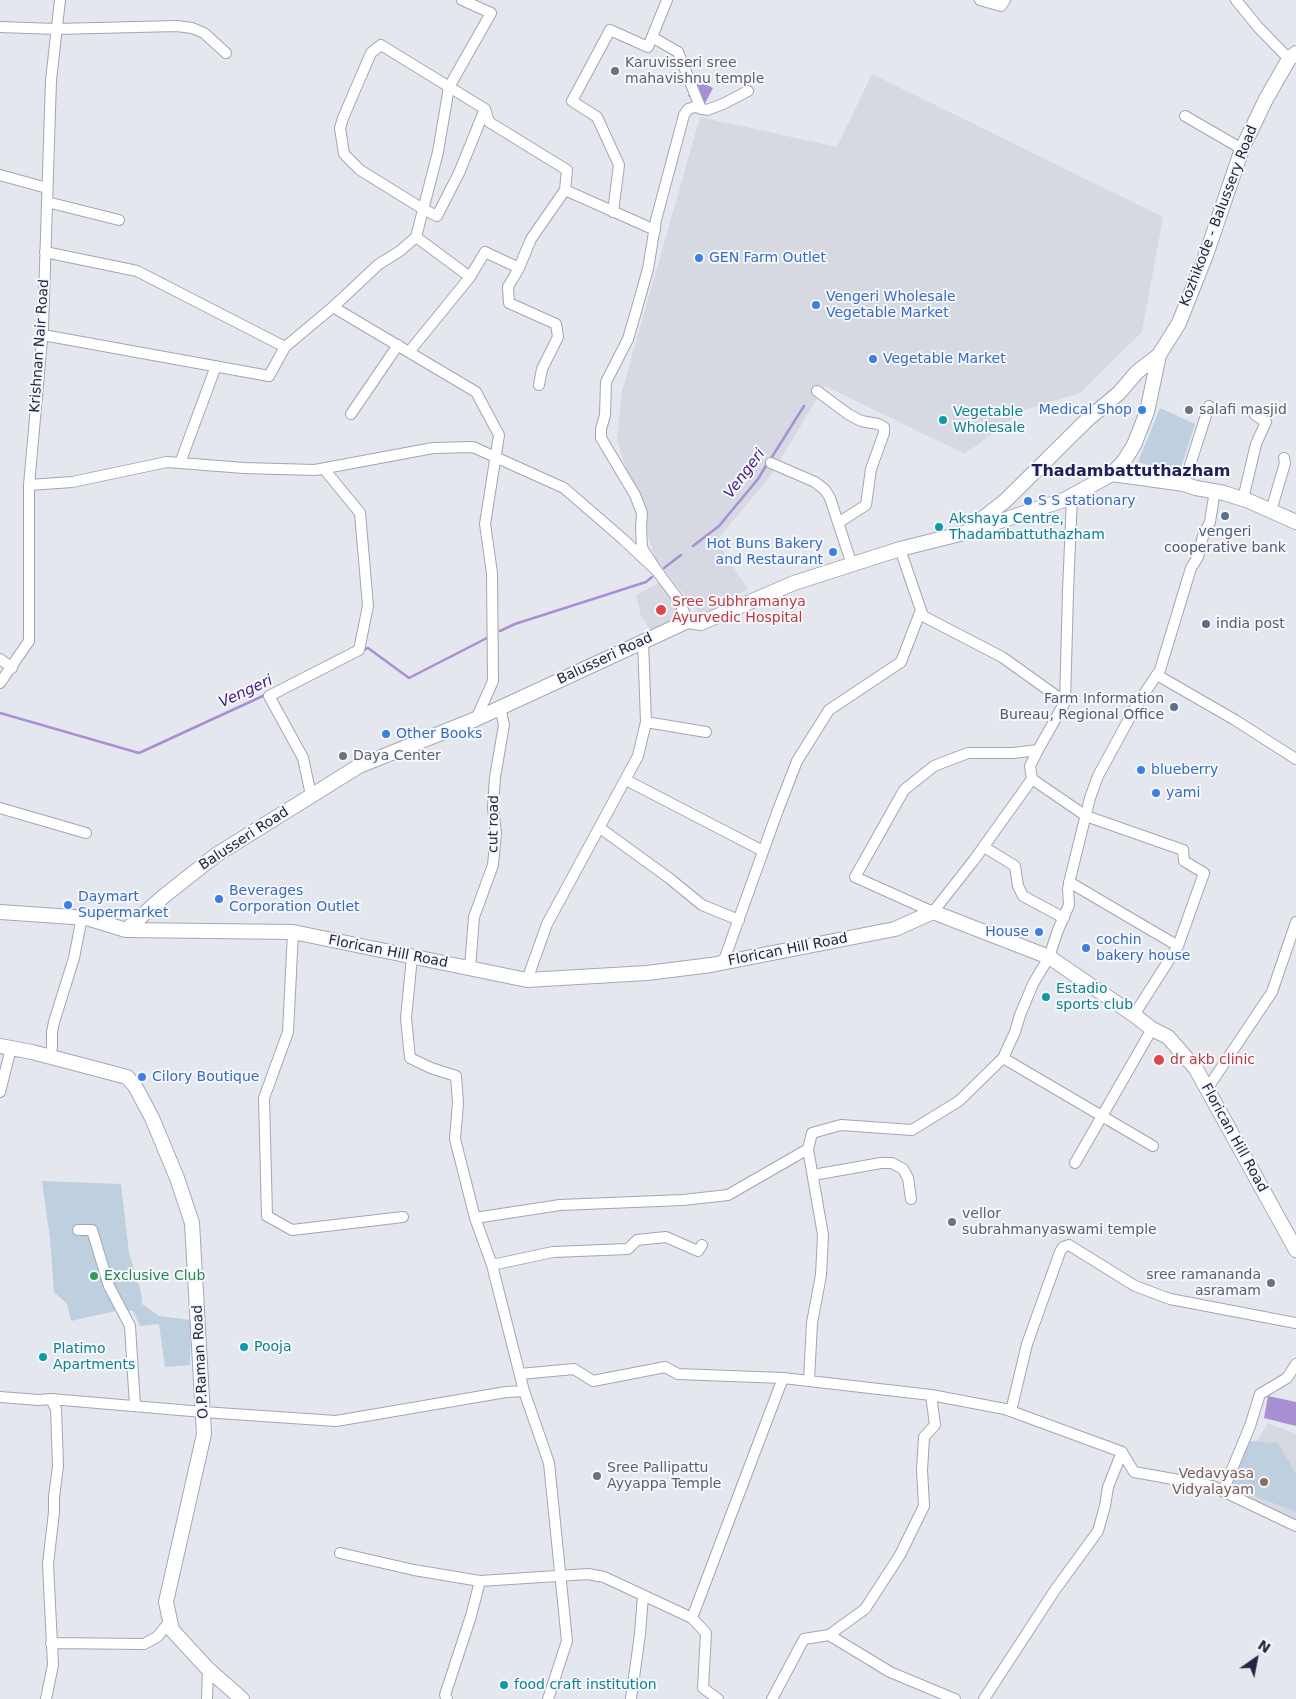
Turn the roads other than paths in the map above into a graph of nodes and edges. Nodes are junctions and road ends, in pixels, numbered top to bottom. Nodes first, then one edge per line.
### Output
1 (60, 0) edge
2 (462, 0) edge
3 (667, 0) edge
4 (980, 0) edge
5 (1005, 0) edge
6 (1236, 0) edge
7 (0, 27) edge
8 (56, 29) junction
9 (652, 37) junction
10 (226, 53) dead end
11 (1293, 56) edge
12 (449, 87) junction
13 (748, 91) dead end
14 (485, 109) junction
15 (701, 109) junction
16 (1185, 116) dead end
17 (1242, 149) junction
18 (0, 175) edge
19 (48, 188) junction
20 (565, 190) junction
21 (47, 202) junction
22 (423, 209) junction
23 (614, 212) junction
24 (119, 220) dead end
25 (655, 230) junction
26 (416, 237) junction
27 (46, 252) junction
28 (519, 268) junction
29 (470, 277) junction
30 (333, 306) junction
31 (43, 335) junction
32 (398, 345) junction
33 (285, 347) junction
34 (409, 352) junction
35 (1159, 355) junction
36 (216, 366) junction
37 (539, 386) dead end
38 (817, 391) dead end
39 (1209, 406) dead end
40 (351, 414) dead end
41 (1255, 415) dead end
42 (494, 456) junction
43 (1284, 458) dead end
44 (180, 463) junction
45 (772, 463) dead end
46 (324, 469) junction
47 (1112, 474) junction
48 (1184, 484) junction
49 (29, 485) junction
50 (1215, 490) junction
51 (1072, 496) junction
52 (1243, 499) junction
53 (1271, 511) junction
54 (1296, 522) edge
55 (838, 523) junction
56 (964, 533) junction
57 (900, 549) junction
58 (852, 565) junction
59 (657, 571) junction
60 (921, 610) junction
61 (688, 620) junction
62 (643, 641) junction
63 (0, 659) edge
64 (12, 668) junction
65 (1157, 675) junction
66 (0, 683) edge
67 (1066, 702) junction
68 (500, 707) junction
69 (476, 719) junction
70 (646, 722) junction
71 (706, 732) dead end
72 (1038, 750) junction
73 (1296, 759) edge
74 (1032, 779) junction
75 (626, 780) junction
76 (312, 796) junction
77 (0, 808) edge
78 (1086, 816) junction
79 (600, 828) junction
80 (86, 833) dead end
81 (984, 846) junction
82 (763, 851) junction
83 (1069, 882) junction
84 (0, 912) edge
85 (934, 912) junction
86 (82, 917) junction
87 (1064, 918) junction
88 (739, 920) junction
89 (1296, 922) edge
90 (126, 930) junction
91 (293, 932) junction
92 (1178, 946) junction
93 (412, 957) junction
94 (1049, 957) junction
95 (724, 963) junction
96 (470, 968) junction
97 (527, 980) junction
98 (1134, 1015) junction
99 (1152, 1029) junction
100 (5, 1047) edge
101 (50, 1056) junction
102 (1003, 1058) junction
103 (1207, 1089) junction
104 (0, 1092) edge
105 (1102, 1116) junction
106 (1153, 1146) dead end
107 (808, 1149) junction
108 (1075, 1163) dead end
109 (812, 1175) junction
110 (911, 1199) dead end
111 (404, 1217) dead end
112 (475, 1218) junction
113 (78, 1230) dead end
114 (702, 1245) dead end
115 (1296, 1250) edge
116 (492, 1265) junction
117 (1296, 1323) edge
118 (1296, 1364) edge
119 (520, 1374) junction
120 (783, 1378) junction
121 (809, 1380) junction
122 (524, 1392) junction
123 (930, 1395) junction
124 (0, 1397) edge
125 (50, 1398) junction
126 (135, 1406) junction
127 (1011, 1411) junction
128 (203, 1412) junction
129 (1122, 1452) junction
130 (1223, 1491) junction
131 (1296, 1526) edge
132 (340, 1554) dead end
133 (560, 1577) junction
134 (480, 1581) junction
135 (643, 1595) junction
136 (692, 1618) junction
137 (170, 1621) junction
138 (829, 1635) junction
139 (51, 1643) junction
140 (208, 1669) junction
141 (46, 1699) edge
142 (207, 1699) edge
143 (242, 1699) edge
144 (446, 1699) edge
145 (548, 1699) edge
146 (631, 1699) edge
147 (718, 1699) edge
148 (772, 1699) edge
149 (955, 1699) edge
150 (984, 1699) edge

1 - 8 street, Krishnan Nair Road
2 - 12 street
3 - 9 street
4 - 5 street
6 - 11 street
7 - 8 street
8 - 10 street
8 - 19 street, Krishnan Nair Road
9 - 15 street
9 - 23 street
11 - 17 street, Kozhikode - Balussery Road
12 - 14 street
12 - 22 street
12 - 22 street
13 - 15 street
14 - 20 street
14 - 22 street
15 - 25 street
16 - 17 street
17 - 35 street, Kozhikode - Balussery Road
18 - 19 street
19 - 21 street, Krishnan Nair Road
20 - 23 street
20 - 28 street
21 - 24 street
21 - 27 street, Krishnan Nair Road
22 - 26 street
23 - 25 street
25 - 59 street
26 - 29 street
26 - 30 street
27 - 31 street, Krishnan Nair Road
27 - 33 street
28 - 29 street
28 - 37 street
29 - 34 street
30 - 32 street
30 - 33 street
31 - 36 street
31 - 49 street, Krishnan Nair Road
32 - 34 street
32 - 40 street
33 - 36 street
34 - 42 street
35 - 47 street, Balusseri Road
35 - 56 street
36 - 44 street
38 - 55 street
39 - 48 street
41 - 52 street
42 - 46 street
42 - 59 street
42 - 69 street
43 - 53 street
44 - 46 street
44 - 49 street
45 - 55 street
46 - 76 street
47 - 48 street
47 - 51 street, Balusseri Road
48 - 50 street
49 - 64 street, Krishnan Nair Road
50 - 52 street
50 - 65 street
51 - 56 street, Balusseri Road
51 - 67 street
52 - 53 street
53 - 54 street
55 - 58 street
56 - 57 street, Balusseri Road
57 - 58 street, Balusseri Road
57 - 60 street
58 - 61 street, Balusseri Road
59 - 61 street
60 - 67 street
60 - 82 street
61 - 62 street, Balusseri Road
62 - 68 street, Balusseri Road
62 - 70 street
63 - 64 street
64 - 66 street, Krishnan Nair Road
65 - 73 street
65 - 78 street
67 - 72 street
68 - 69 street, Balusseri Road
68 - 96 street, cut road
69 - 76 street, Balusseri Road
70 - 71 street
70 - 75 street
72 - 74 street
72 - 85 street
74 - 78 street
74 - 81 street
75 - 79 street
75 - 82 street
76 - 90 street, Balusseri Road
77 - 80 street
78 - 83 street
78 - 92 street
79 - 88 street
79 - 97 street
81 - 85 street
81 - 87 street
82 - 88 street
83 - 87 street
83 - 92 street
84 - 86 street, Florican Hill Road
85 - 94 street, Florican Hill Road
85 - 95 street, Florican Hill Road
86 - 90 street, Florican Hill Road
86 - 101 street
87 - 94 street
88 - 95 street
89 - 103 street
90 - 91 street, Florican Hill Road
91 - 93 street, Florican Hill Road
91 - 111 street
92 - 98 street
93 - 96 street, Florican Hill Road
93 - 112 street
94 - 98 street, Florican Hill Road
94 - 102 street
95 - 97 street, Florican Hill Road
96 - 97 street, Florican Hill Road
98 - 99 street, Florican Hill Road
99 - 103 street, Florican Hill Road
99 - 105 street
100 - 101 street, O.P.Raman Road
100 - 104 street
101 - 128 street, O.P.Raman Road
102 - 105 street
102 - 107 street
103 - 115 street, Florican Hill Road
105 - 106 street
105 - 108 street
107 - 109 street
107 - 112 street
109 - 110 street
109 - 121 street
112 - 116 street
113 - 126 street
114 - 116 street
116 - 119 street
117 - 127 street
118 - 130 street
119 - 120 street
119 - 122 street
120 - 121 street
120 - 136 street
121 - 123 street
122 - 128 street
122 - 133 street
123 - 127 street
123 - 138 street
124 - 125 street
125 - 126 street
125 - 139 street
126 - 128 street
127 - 129 street
128 - 137 street, O.P.Raman Road
129 - 130 street
129 - 150 street
130 - 131 street
132 - 134 street
133 - 134 street
133 - 135 street
133 - 145 street
134 - 144 street
135 - 136 street
135 - 146 street
136 - 147 street
137 - 139 street
137 - 140 street, O.P.Raman Road
138 - 148 street
138 - 149 street
139 - 141 street
140 - 142 street
140 - 143 street, O.P.Raman Road

